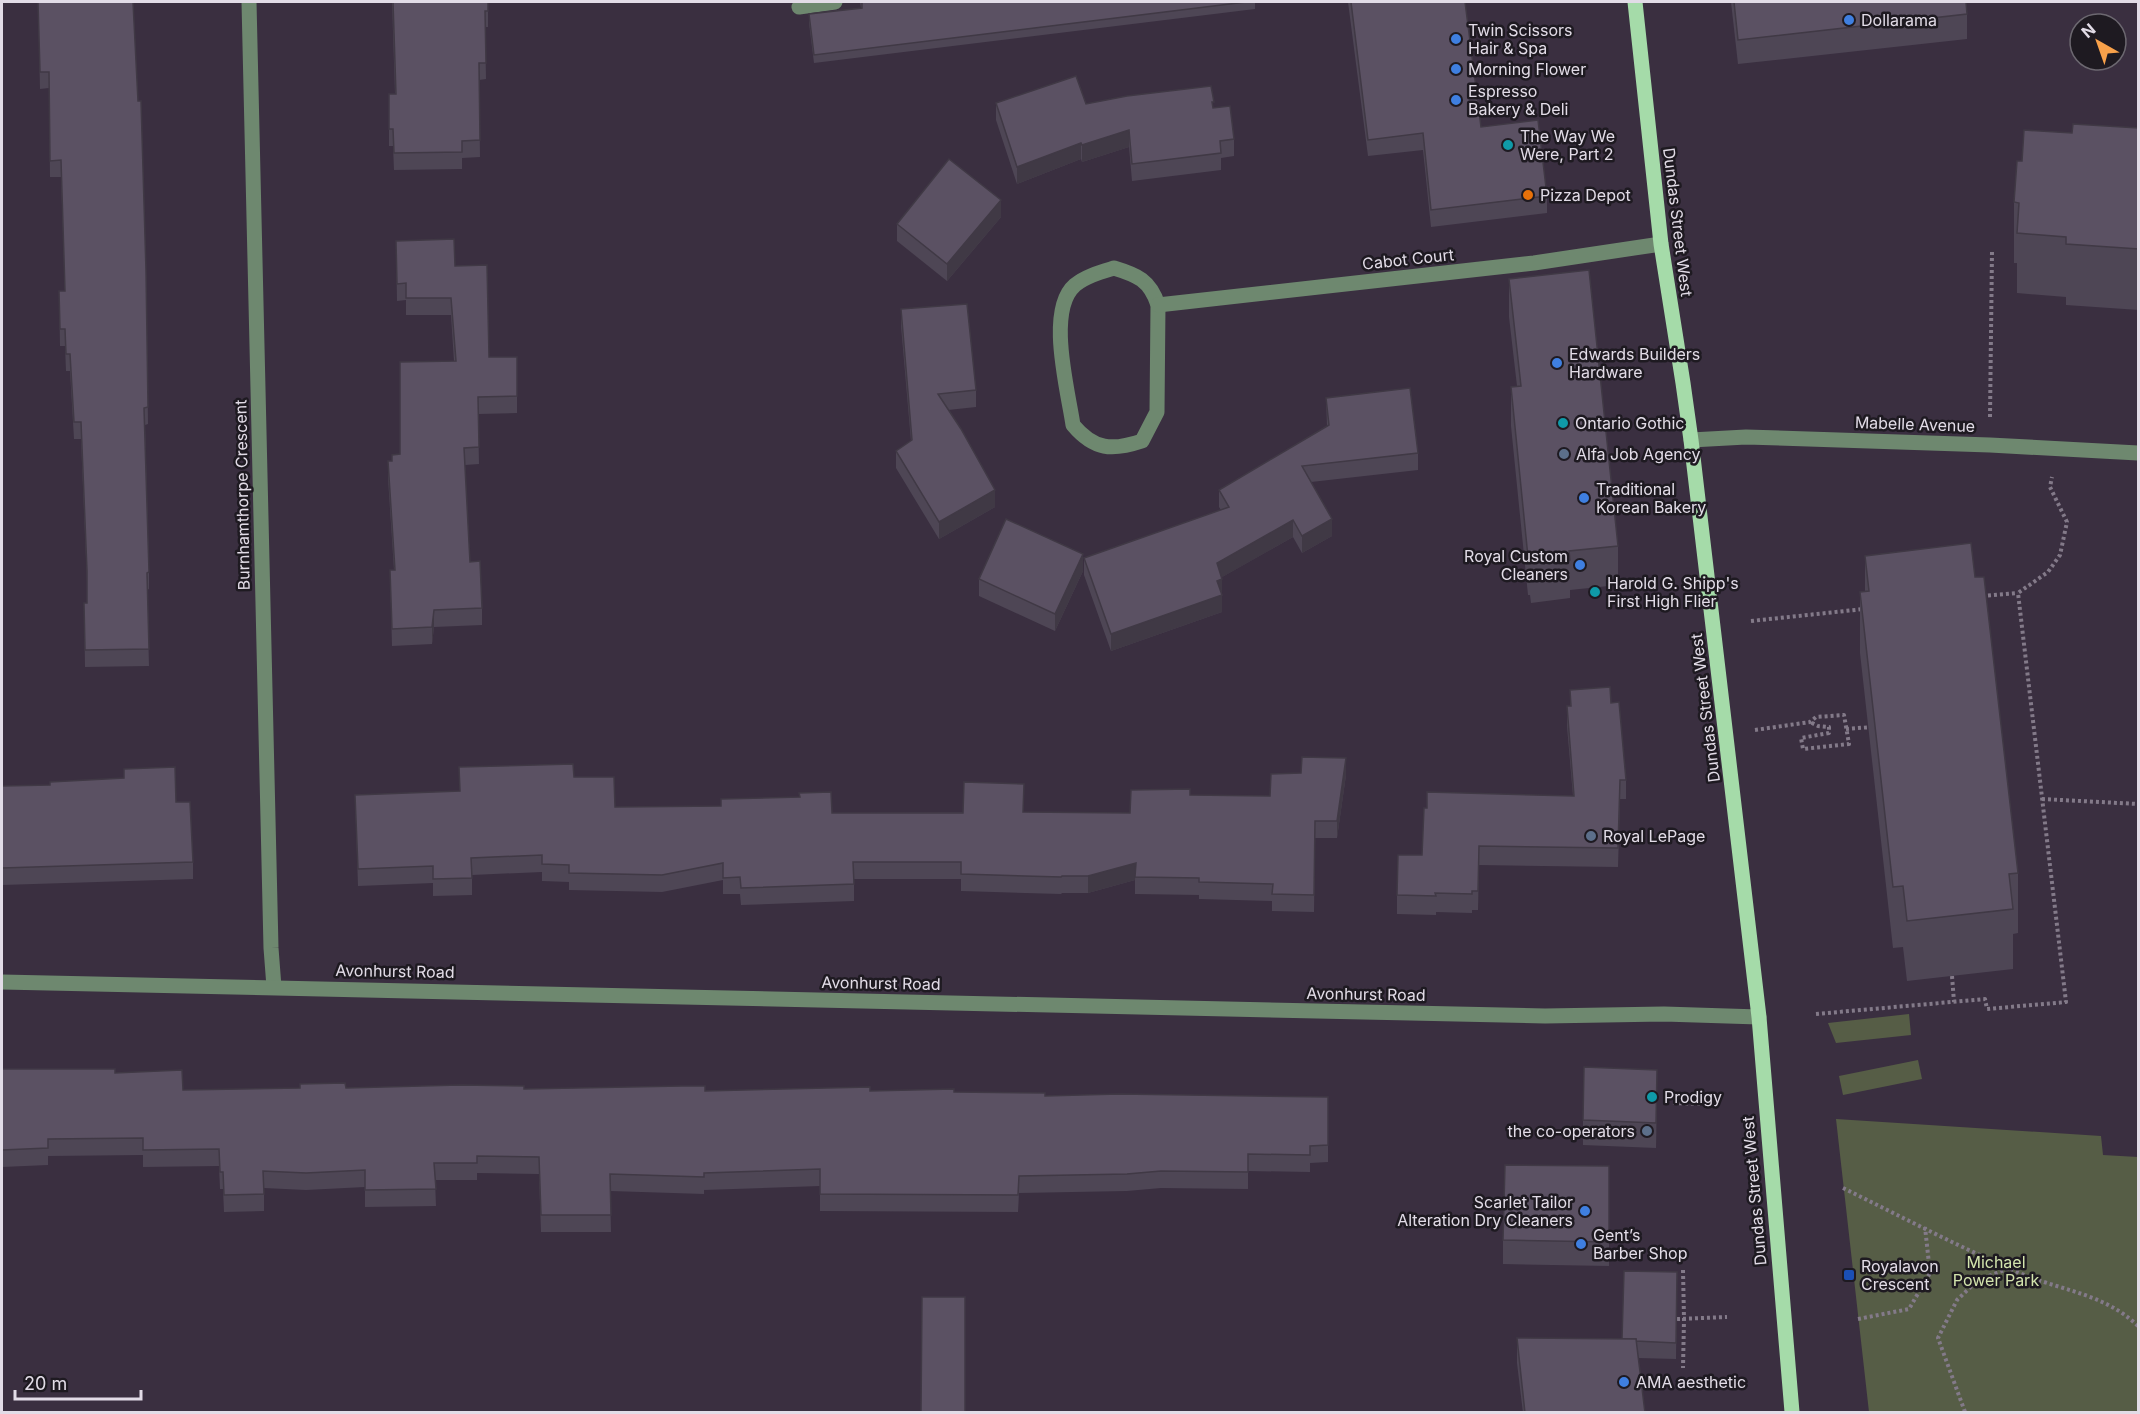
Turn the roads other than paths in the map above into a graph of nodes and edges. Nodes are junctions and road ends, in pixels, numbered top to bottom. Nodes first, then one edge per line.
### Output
1 (249, 2) edge
2 (835, 2) edge
3 (1635, 2) edge
4 (799, 7) dead end
5 (1660, 244) junction
6 (1158, 305) junction
7 (1691, 440) junction
8 (2139, 453) edge
9 (2, 982) edge
10 (274, 987) junction
11 (1759, 1017) junction
12 (1792, 1413) edge

1 - 10 street, Burnhamthorpe Crescent
2 - 4 street
3 - 5 main road, Dundas Street West
5 - 6 street, Cabot Court
5 - 7 main road, Dundas Street West
6 - 6 street
7 - 8 street, Mabelle Avenue
7 - 11 main road, Dundas Street West
9 - 10 street, Avonhurst Road
10 - 11 street, Avonhurst Road
11 - 12 main road, Dundas Street West

